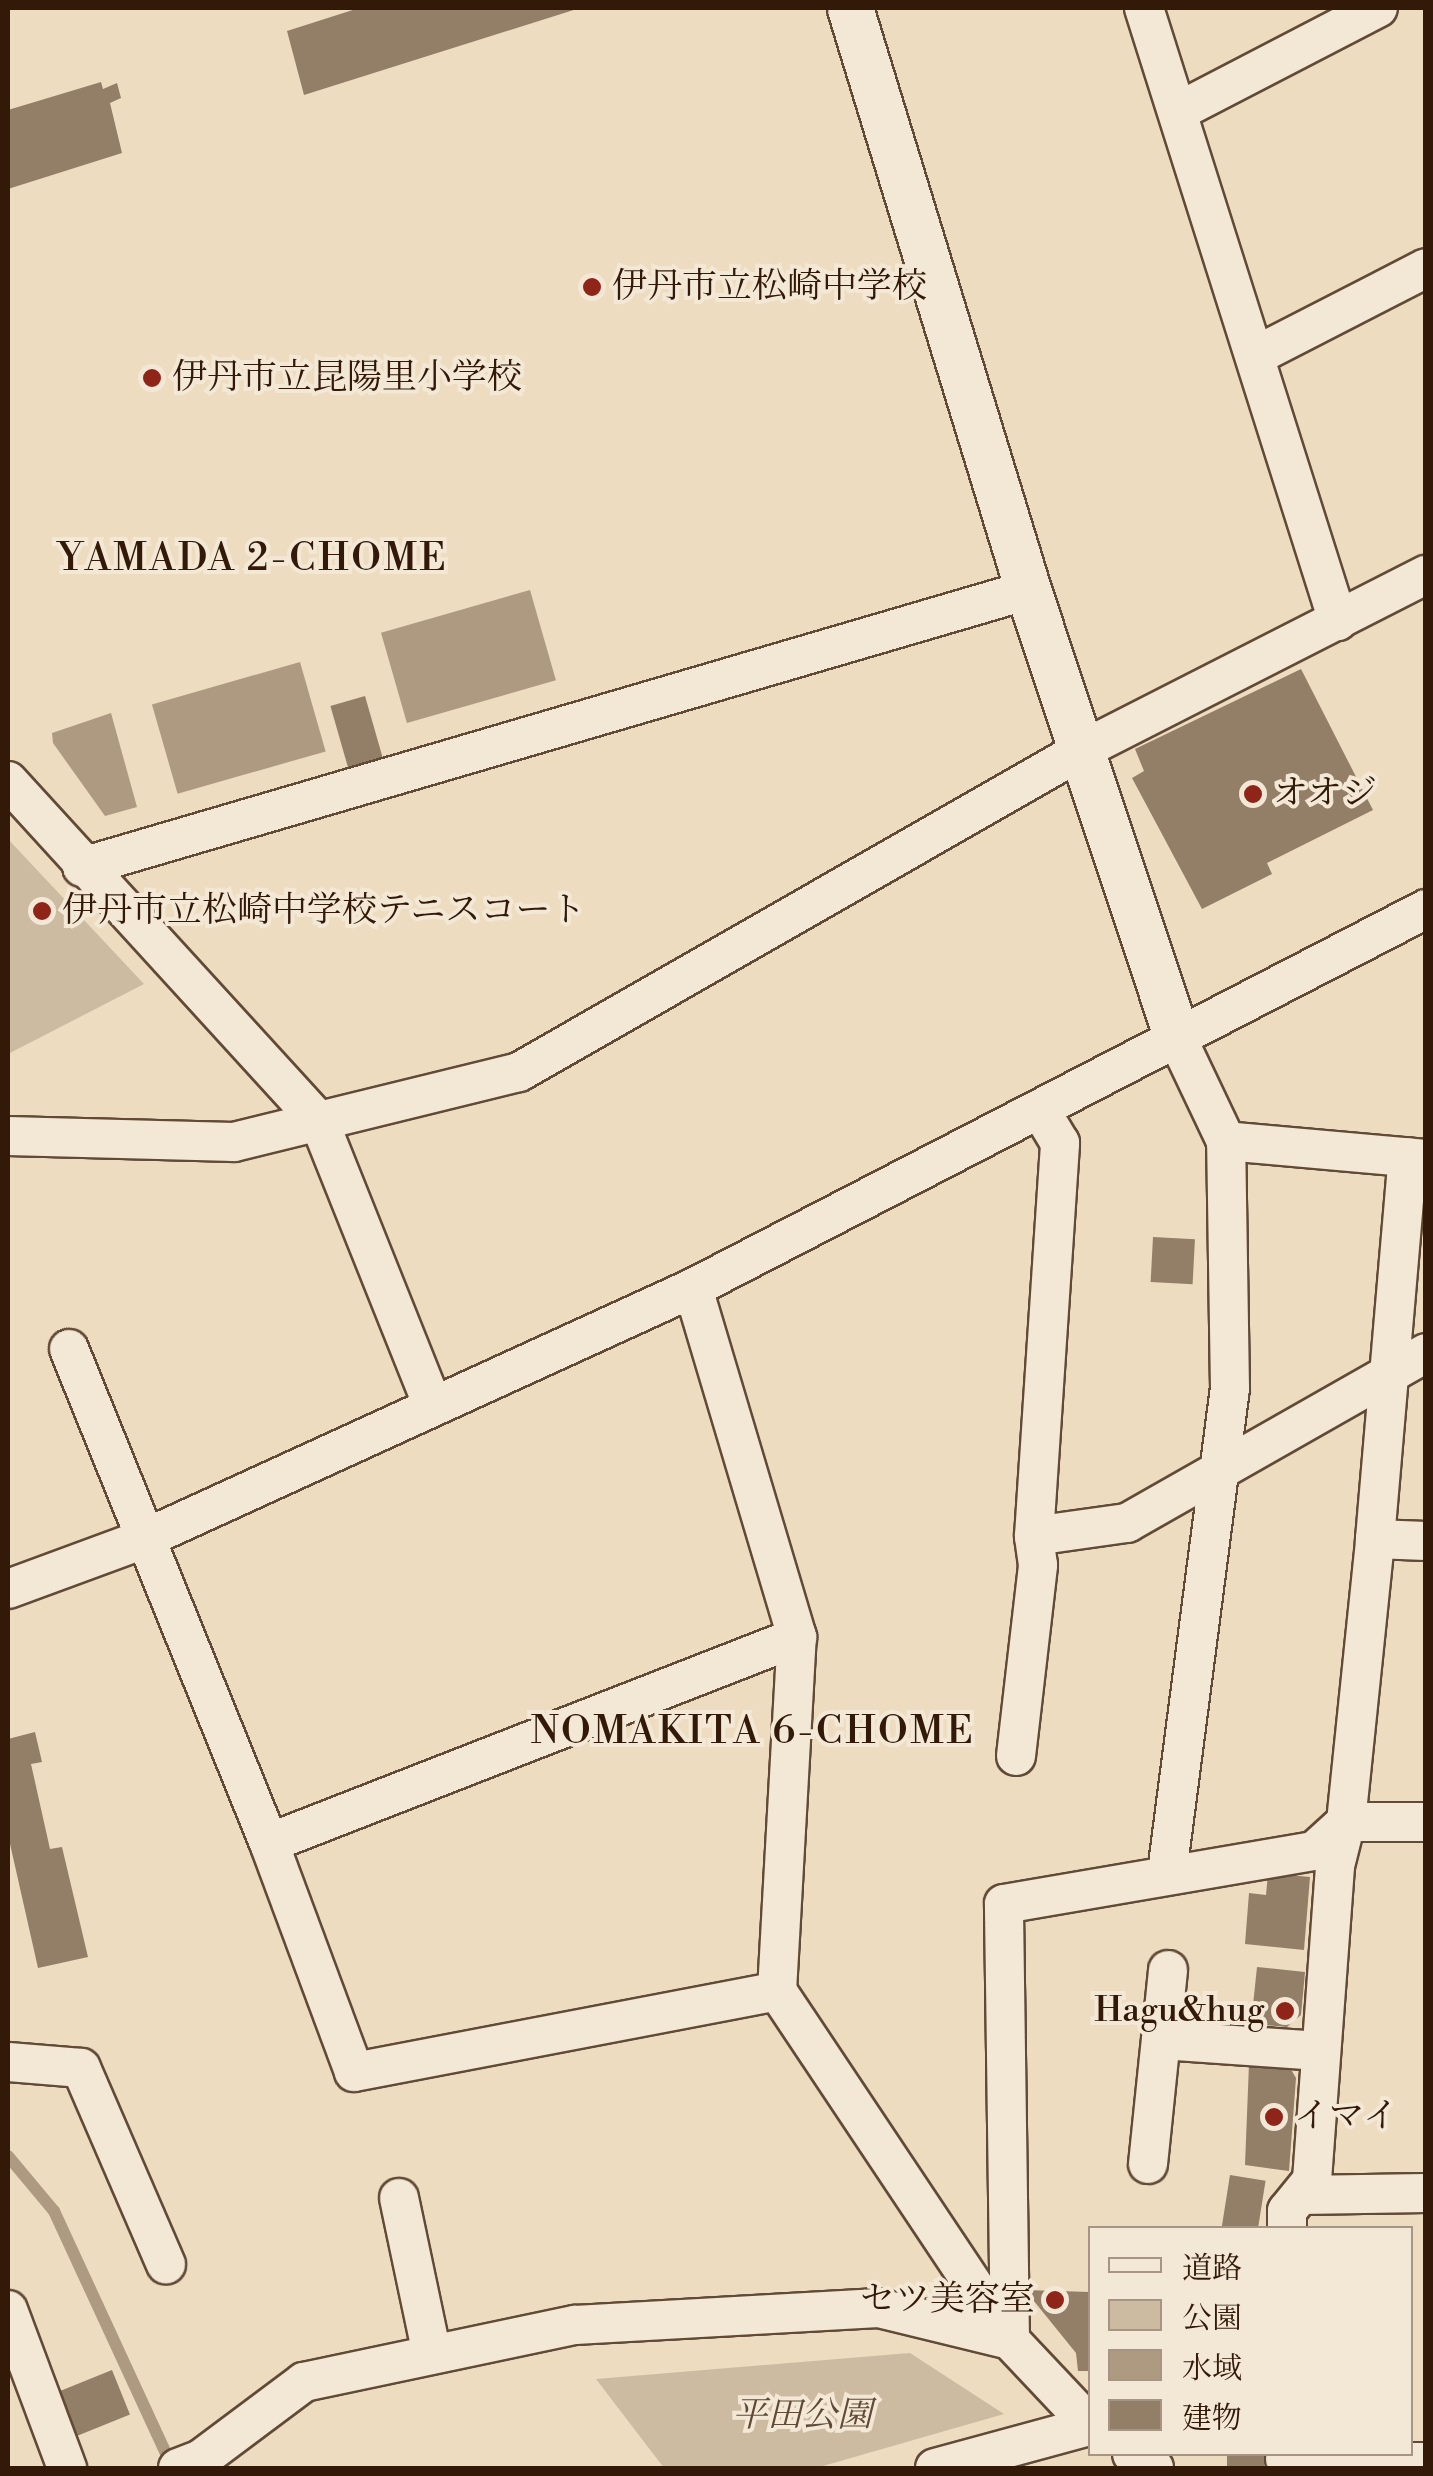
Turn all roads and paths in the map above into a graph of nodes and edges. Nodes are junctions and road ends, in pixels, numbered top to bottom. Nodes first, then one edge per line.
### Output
1 (850, 8) edge
2 (1144, 8) edge
3 (1378, 8) edge
4 (1179, 111) junction
5 (1426, 268) edge
6 (1255, 356) junction
7 (1426, 575) edge
8 (1028, 590) junction
9 (1338, 621) junction
10 (1082, 750) junction
11 (8, 781) edge
12 (82, 867) junction
13 (1426, 909) edge
14 (1178, 1040) junction
15 (1040, 1110) junction
16 (319, 1120) junction
17 (8, 1136) edge
18 (1226, 1141) junction
19 (1417, 1158) edge
20 (693, 1288) junction
21 (68, 1349) dead end
22 (1426, 1354) edge
23 (1389, 1371) junction
24 (433, 1406) junction
25 (1222, 1466) junction
26 (1034, 1536) junction
27 (144, 1538) junction
28 (1375, 1539) junction
29 (1426, 1540) edge
30 (8, 1589) edge
31 (797, 1637) junction
32 (1016, 1756) dead end
33 (1346, 1822) junction
34 (1426, 1822) edge
35 (269, 1843) junction
36 (1167, 1873) junction
37 (1168, 1970) dead end
38 (777, 1992) junction
39 (1163, 2040) junction
40 (1319, 2052) junction
41 (8, 2062) edge
42 (1148, 2164) dead end
43 (1426, 2193) edge
44 (399, 2198) dead end
45 (1294, 2212) edge
46 (166, 2264) dead end
47 (8, 2310) edge
48 (1010, 2340) junction
49 (432, 2355) junction
50 (1088, 2424) edge
51 (1088, 2427) edge
52 (1285, 2460) edge
53 (1426, 2462) edge
54 (195, 2465) edge
55 (67, 2468) edge
56 (935, 2468) edge

1 - 8 street
2 - 4 street
3 - 4 street
4 - 6 street
5 - 6 street
6 - 9 street
7 - 9 street
8 - 10 street
8 - 12 street
9 - 10 street
10 - 14 street
10 - 16 street
11 - 12 street
12 - 16 street
13 - 14 street
14 - 15 street
14 - 18 street
15 - 20 street
15 - 26 street
16 - 17 street
16 - 24 street
18 - 19 street
18 - 25 street
19 - 23 street
20 - 24 street
20 - 31 street
21 - 27 street
22 - 23 street
23 - 25 street
23 - 28 street
24 - 27 street
25 - 26 street
25 - 36 street
26 - 32 street
27 - 30 street
27 - 35 street
28 - 29 street
28 - 33 street
31 - 35 street
31 - 38 street
33 - 34 street
33 - 36 street
33 - 40 street
35 - 38 street
36 - 48 street
37 - 39 street
38 - 48 street
39 - 40 street
39 - 42 street
40 - 45 street
41 - 46 street
43 - 45 street
44 - 49 street
47 - 55 street
48 - 49 street
48 - 50 street
49 - 54 street
51 - 56 street
52 - 53 street

